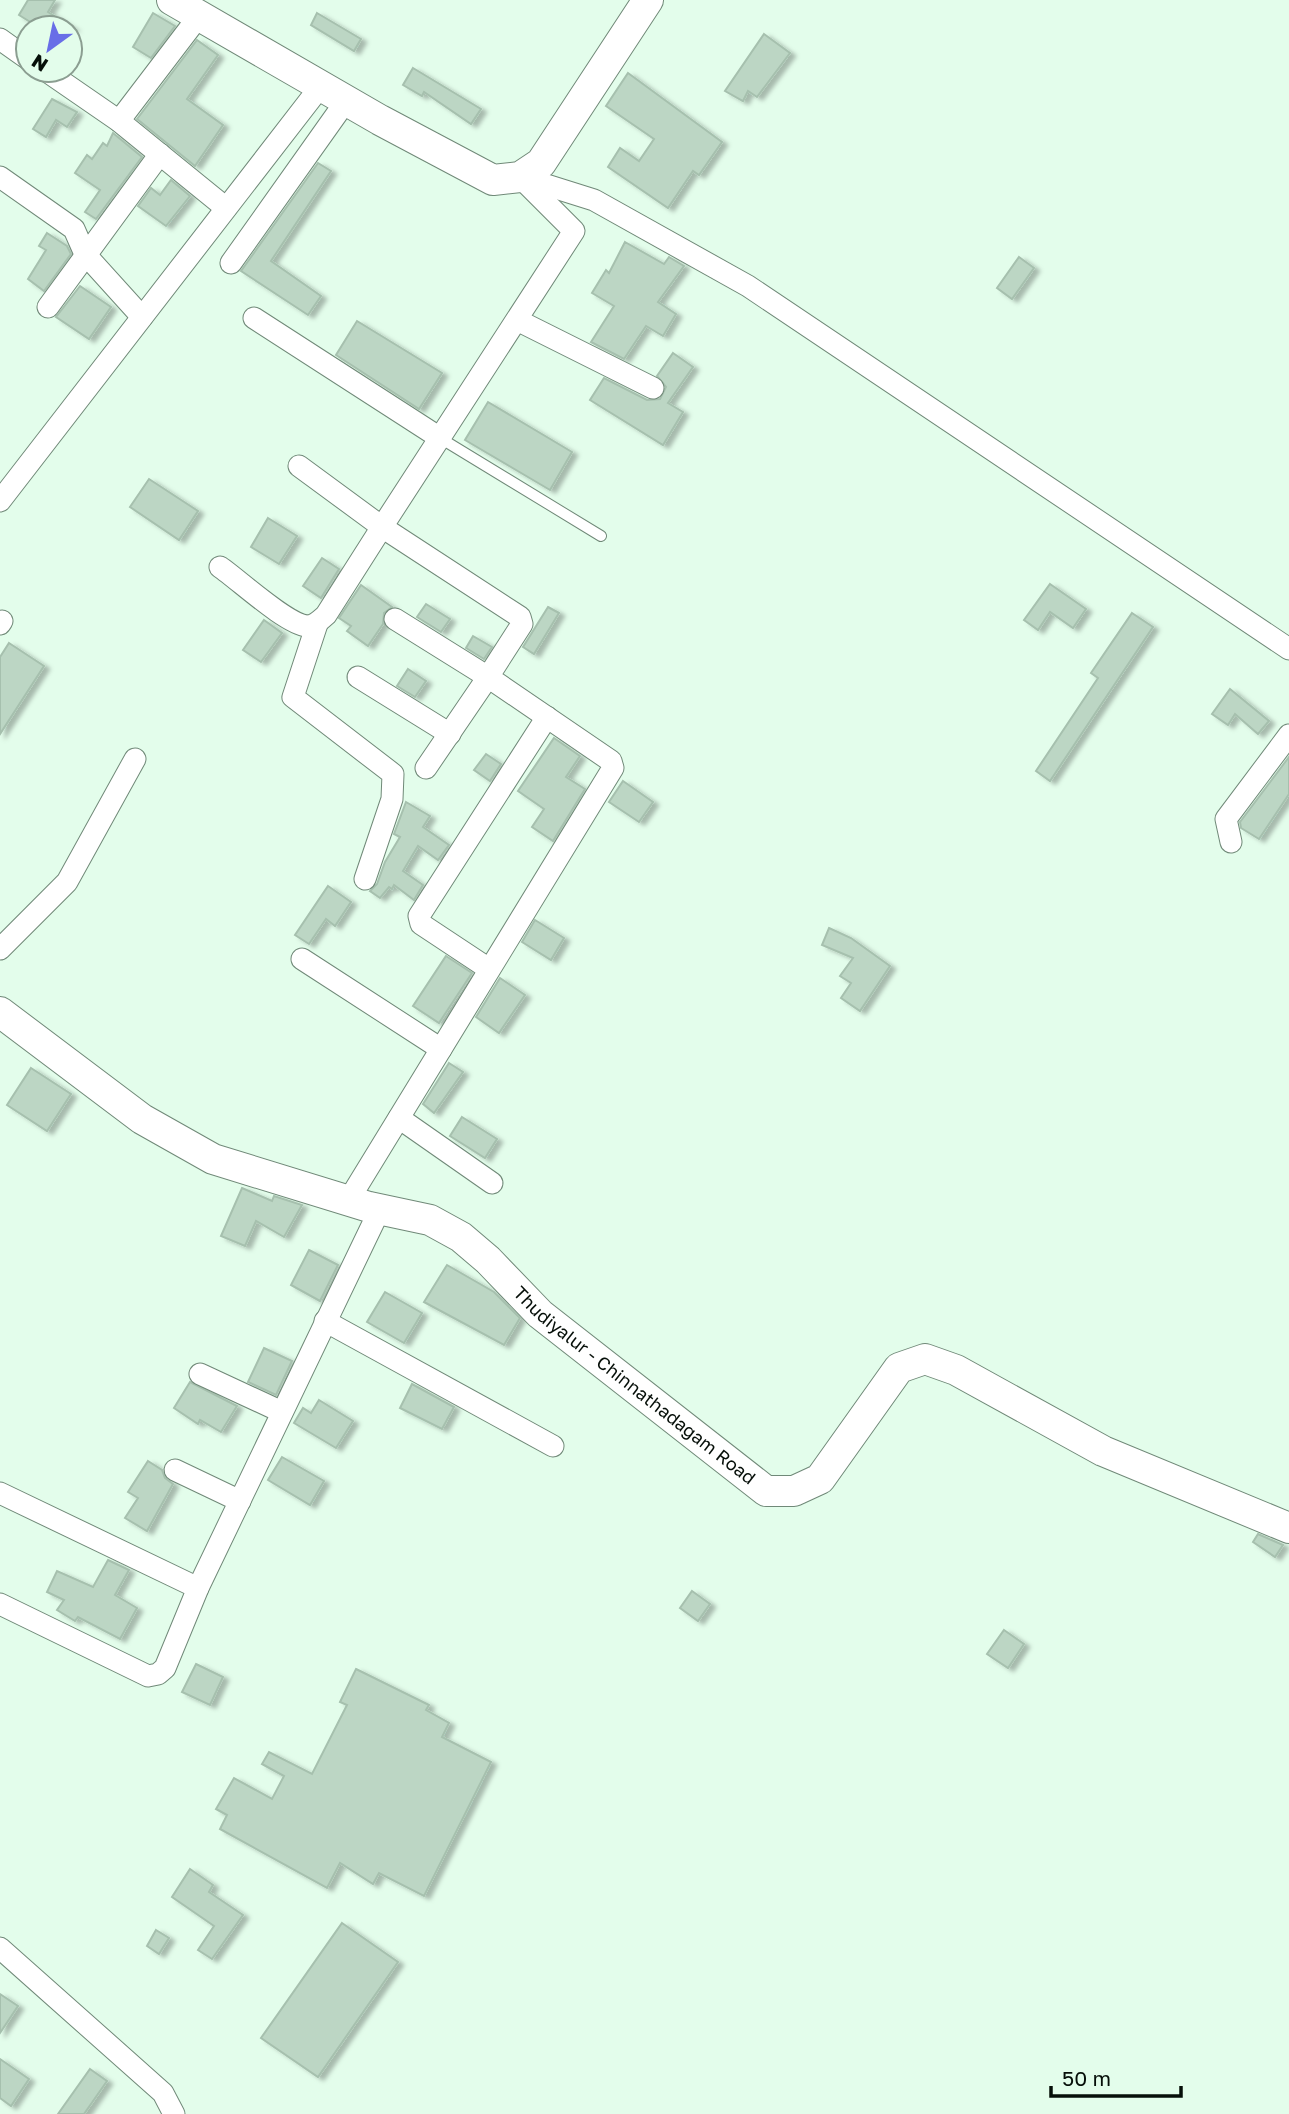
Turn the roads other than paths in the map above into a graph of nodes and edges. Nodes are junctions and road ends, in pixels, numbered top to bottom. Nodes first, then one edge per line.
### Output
1 (172, 0) edge
2 (648, 0) edge
3 (199, 16) junction
4 (65, 84) edge
5 (320, 87) junction
6 (346, 101) junction
7 (118, 121) junction
8 (160, 154) junction
9 (0, 177) edge
10 (520, 177) junction
11 (226, 208) junction
12 (85, 254) junction
13 (231, 263) dead end
14 (48, 307) dead end
15 (142, 317) junction
16 (254, 318) dead end
17 (517, 320) junction
18 (653, 388) dead end
19 (440, 438) junction
20 (299, 466) dead end
21 (0, 501) edge
22 (382, 527) junction
23 (601, 536) dead end
24 (220, 567) dead end
25 (395, 619) dead end
26 (317, 624) junction
27 (1289, 649) edge
28 (358, 677) dead end
29 (488, 677) junction
30 (547, 717) junction
31 (450, 734) junction
32 (1289, 735) edge
33 (135, 759) dead end
34 (426, 768) dead end
35 (1231, 842) dead end
36 (365, 879) dead end
37 (0, 949) edge
38 (302, 959) dead end
39 (489, 969) junction
40 (0, 1012) edge
41 (442, 1049) junction
42 (400, 1118) junction
43 (492, 1183) dead end
44 (348, 1201) junction
45 (380, 1209) junction
46 (325, 1321) junction
47 (200, 1374) dead end
48 (282, 1412) junction
49 (553, 1446) dead end
50 (175, 1470) dead end
51 (0, 1493) edge
52 (240, 1501) junction
53 (1289, 1528) edge
54 (198, 1588) junction
55 (0, 1604) edge
56 (0, 1948) edge
57 (174, 2114) edge

1 - 3 main road
2 - 10 main road
3 - 5 main road
3 - 7 street
4 - 7 street
5 - 6 main road
5 - 11 street
6 - 10 main road
6 - 13 street
7 - 8 street
8 - 11 street
8 - 12 street
9 - 12 street
10 - 17 street
10 - 27 street
11 - 15 street
12 - 14 street
12 - 15 street
15 - 21 street
16 - 19 street
17 - 18 street
17 - 19 street
19 - 22 street
19 - 23 lane
20 - 22 street
22 - 26 street
22 - 29 street
24 - 26 street
25 - 29 street
26 - 36 street
28 - 31 street
29 - 30 street
29 - 31 street
30 - 39 street
30 - 39 street
31 - 34 street
32 - 35 street
33 - 37 street
38 - 41 street
39 - 41 street
40 - 44 main road, Thudiyalur - Chinnathadagam Road
41 - 42 street
42 - 43 street
42 - 44 street
44 - 45 main road, Thudiyalur - Chinnathadagam Road
45 - 46 street
45 - 53 main road, Thudiyalur - Chinnathadagam Road
46 - 48 street
46 - 49 street
47 - 48 street
48 - 52 street
50 - 52 street
51 - 54 street
52 - 54 street
54 - 55 street
56 - 57 street

